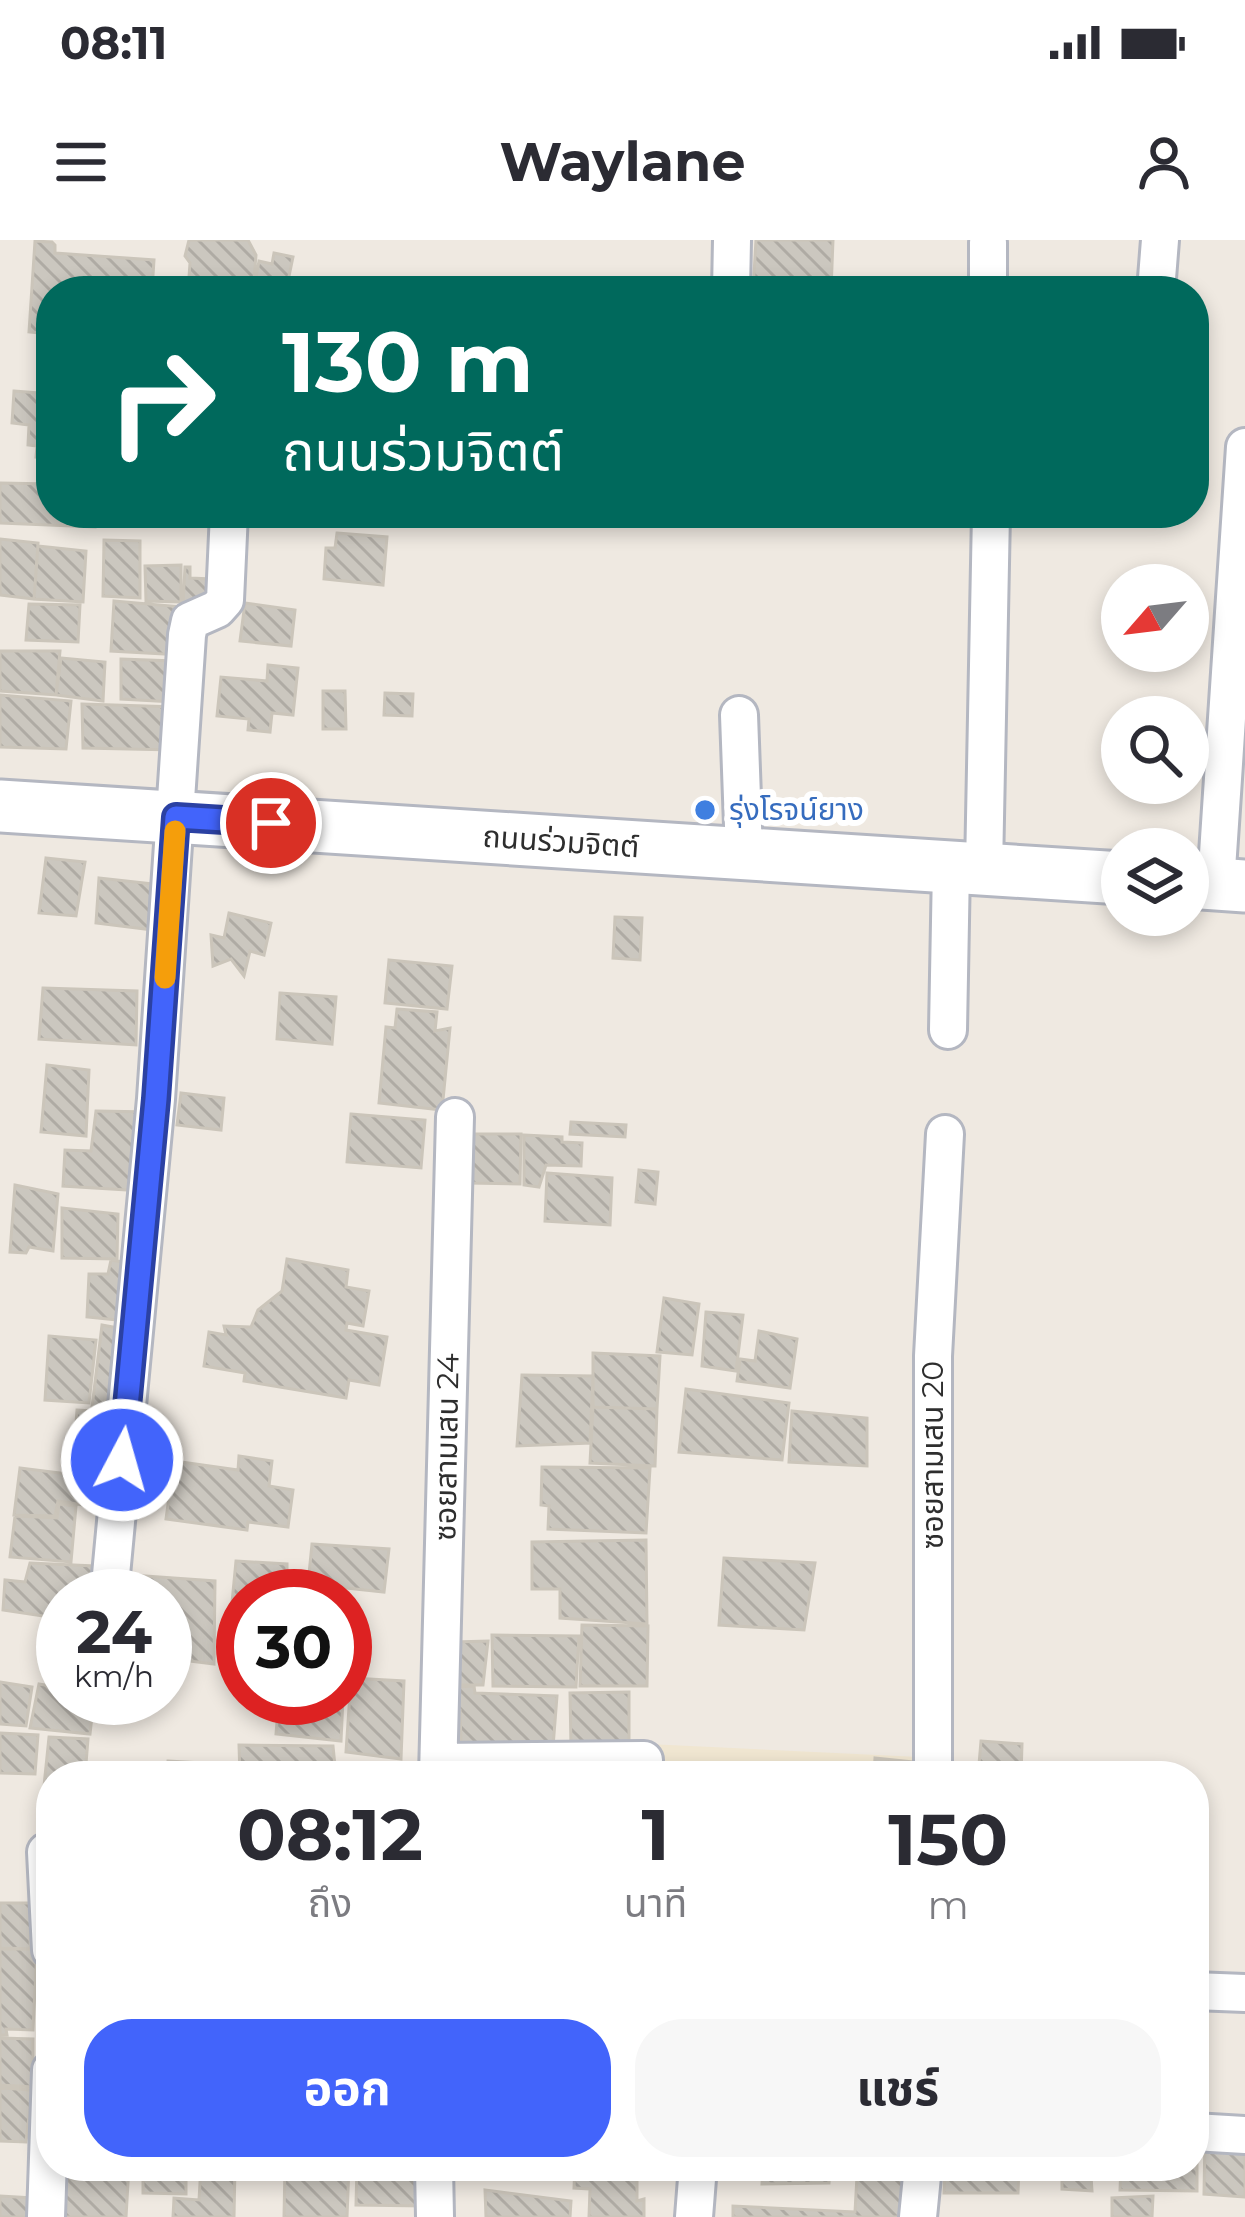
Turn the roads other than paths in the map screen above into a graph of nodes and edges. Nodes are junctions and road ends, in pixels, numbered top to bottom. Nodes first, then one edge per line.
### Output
1 (732, 240) edge
2 (1160, 240) edge
3 (988, 243) dead end
4 (731, 276) edge
5 (988, 276) edge
6 (1157, 276) edge
7 (1245, 447) edge
8 (229, 528) edge
9 (990, 528) edge
10 (739, 715) dead end
11 (0, 806) edge
12 (176, 817) junction
13 (744, 853) junction
14 (968, 868) junction
15 (1101, 877) edge
16 (1216, 884) edge
17 (948, 1030) dead end
18 (455, 1117) dead end
19 (945, 1134) dead end
20 (112, 1569) edge
21 (644, 1760) dead end
22 (438, 1761) edge
23 (621, 1761) edge
24 (933, 1761) edge
25 (1209, 1992) edge
26 (1245, 1993) edge
27 (1209, 2133) edge
28 (1245, 2135) edge
29 (47, 2181) edge
30 (434, 2181) edge
31 (697, 2181) edge
32 (922, 2181) edge
33 (46, 2217) edge
34 (435, 2217) edge
35 (694, 2217) edge
36 (918, 2217) edge

1 - 4 street
2 - 6 street
3 - 5 street
7 - 16 street
8 - 12 street
9 - 14 street
10 - 13 street
11 - 12 street, ถนนร่วมจิตต์
12 - 13 street, ถนนร่วมจิตต์
12 - 20 street
13 - 14 street, ถนนร่วมจิตต์
14 - 15 street, ถนนร่วมจิตต์
14 - 17 street
18 - 22 street, ซอยสามเสน 24
19 - 24 street, ซอยสามเสน 20
21 - 23 street
25 - 26 street
27 - 28 street
29 - 33 street
30 - 34 street
31 - 35 street
32 - 36 street

